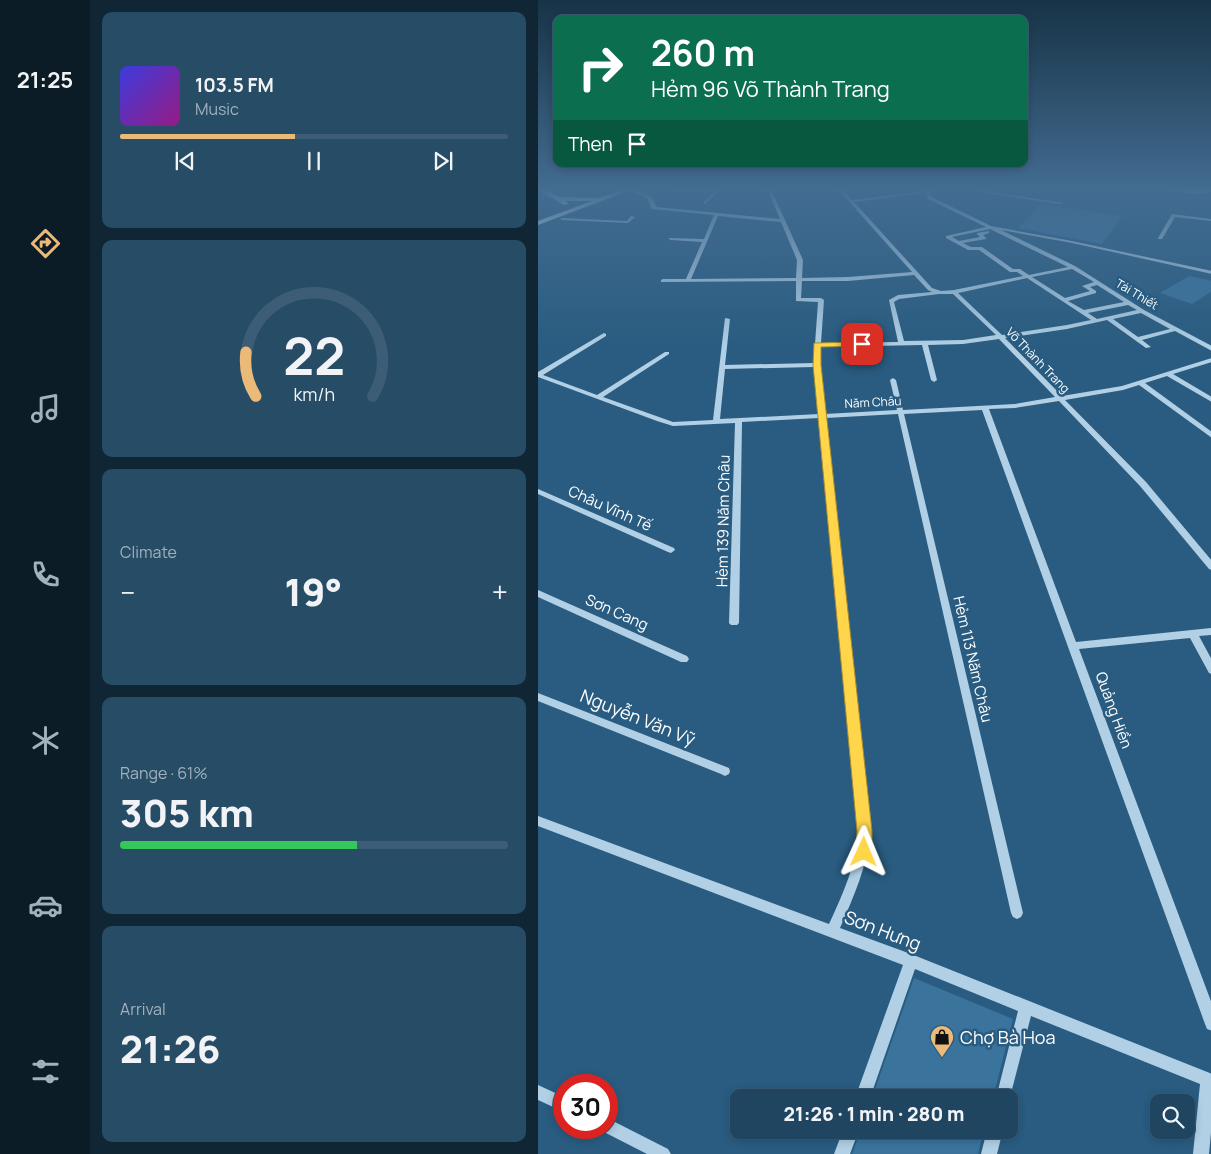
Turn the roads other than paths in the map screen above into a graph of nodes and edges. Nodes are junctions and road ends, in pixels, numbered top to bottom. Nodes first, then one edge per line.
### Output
1 (706, 241) edge
2 (792, 241) edge
3 (886, 241) edge
4 (954, 241) edge
5 (968, 241) edge
6 (1019, 241) edge
7 (1066, 241) edge
8 (961, 242) junction
9 (1073, 267) junction
10 (915, 273) junction
11 (1212, 273) edge
12 (1028, 277) junction
13 (688, 280) junction
14 (800, 280) junction
15 (663, 281) dead end
16 (1098, 283) junction
17 (954, 292) junction
18 (940, 293) junction
19 (1064, 300) junction
20 (1128, 302) junction
21 (1142, 311) junction
22 (1084, 312) junction
23 (727, 318) dead end
24 (1109, 319) junction
25 (1096, 322) junction
26 (1176, 329) junction
27 (604, 335) dead end
28 (1002, 338) junction
29 (1137, 339) junction
30 (901, 343) junction
31 (925, 344) junction
32 (817, 345) junction
33 (1148, 347) dead end
34 (1212, 349) edge
35 (667, 353) dead end
36 (1212, 360) edge
37 (1200, 362) junction
38 (817, 365) junction
39 (722, 367) junction
40 (1212, 369) edge
41 (1168, 374) junction
42 (538, 375) edge
43 (894, 380) dead end
44 (934, 380) dead end
45 (1141, 382) junction
46 (598, 397) junction
47 (1062, 399) junction
48 (1212, 400) edge
49 (984, 408) junction
50 (900, 412) junction
51 (822, 416) junction
52 (739, 420) junction
53 (716, 422) junction
54 (1212, 436) edge
55 (538, 491) edge
56 (671, 550) dead end
57 (1212, 567) edge
58 (538, 593) edge
59 (734, 623) dead end
60 (1212, 631) edge
61 (1193, 634) junction
62 (1072, 646) junction
63 (684, 659) dead end
64 (1212, 670) edge
65 (538, 697) edge
66 (725, 771) dead end
67 (538, 820) edge
68 (1017, 912) dead end
69 (832, 931) junction
70 (911, 961) junction
71 (1026, 1007) junction
72 (1212, 1024) edge
73 (1210, 1081) edge
74 (865, 1089) edge
75 (1005, 1089) edge
76 (538, 1092) edge
77 (553, 1100) edge
78 (618, 1132) edge
79 (848, 1139) edge
80 (993, 1139) edge
81 (663, 1154) edge
82 (842, 1154) edge
83 (989, 1154) edge
84 (1201, 1154) edge

1 - 13 street
2 - 14 street
3 - 10 street
4 - 8 street
5 - 8 street
6 - 9 street, Tái Thiết
7 - 11 street
8 - 12 street
9 - 12 street
9 - 16 street, Tái Thiết
10 - 14 street
10 - 18 street
12 - 17 street
12 - 19 street
13 - 14 street
13 - 15 street
14 - 32 street
16 - 19 street
16 - 20 street, Tái Thiết
17 - 18 street
17 - 28 street, Võ Thành Trang
18 - 30 street
19 - 22 street
20 - 21 street, Tái Thiết
20 - 22 street
21 - 24 street
21 - 26 street, Tái Thiết
22 - 25 street
23 - 39 street
24 - 25 street
24 - 29 street
25 - 28 street
26 - 29 street
26 - 34 street, Tái Thiết
27 - 42 street
28 - 31 street
28 - 47 street, Võ Thành Trang
29 - 33 street
30 - 31 street
30 - 32 street
31 - 44 street
32 - 38 street
35 - 46 street
36 - 37 street, Năm Châu
37 - 40 street
37 - 41 street, Năm Châu
38 - 39 street
38 - 51 street
39 - 53 street
41 - 45 street, Năm Châu
41 - 48 street
42 - 46 street, Năm Châu
43 - 50 street
45 - 47 street, Năm Châu
45 - 54 street
46 - 53 street, Năm Châu
47 - 49 street, Năm Châu
47 - 57 street, Võ Thành Trang
49 - 50 street, Năm Châu
49 - 62 street, Quảng Hiền
50 - 51 street, Năm Châu
50 - 68 street, Hẻm 113 Năm Châu
51 - 52 street, Năm Châu
51 - 69 street
52 - 53 street, Năm Châu
52 - 59 street, Hẻm 139 Năm Châu
55 - 56 street, Châu Vĩnh Tế
58 - 63 street, Sơn Cang
60 - 61 street
61 - 62 street
61 - 64 street
62 - 72 street, Quảng Hiền
65 - 66 street, Nguyễn Văn Vỹ
67 - 69 street, Sơn Hưng
69 - 70 street, Sơn Hưng
70 - 71 street, Sơn Hưng
70 - 74 street
71 - 73 street, Sơn Hưng
71 - 75 street
73 - 84 street
76 - 77 street
78 - 81 street
79 - 82 street
80 - 83 street

